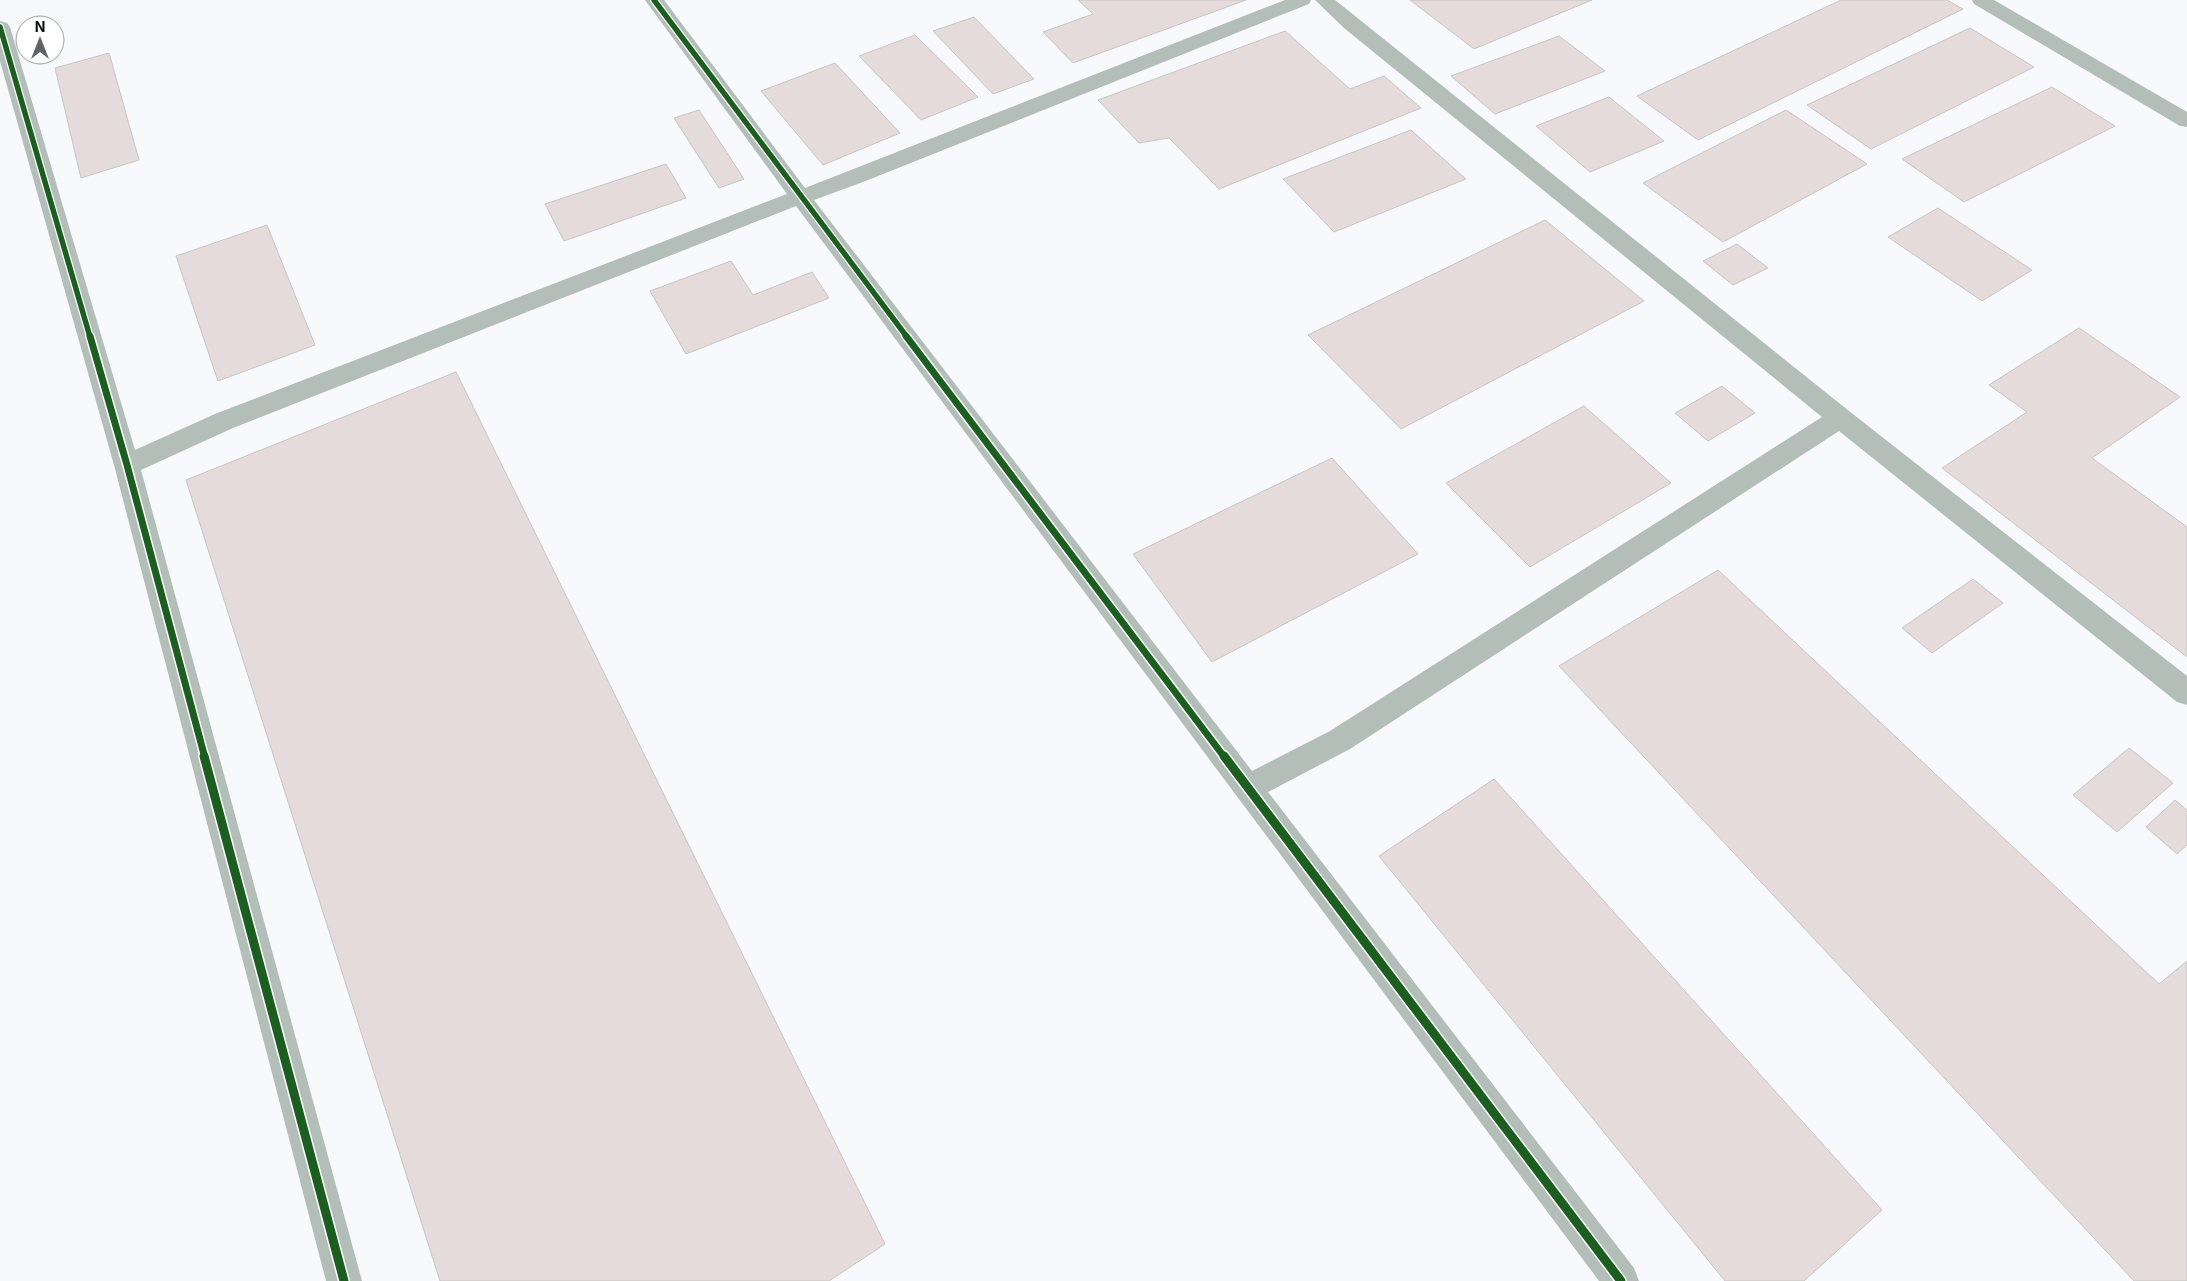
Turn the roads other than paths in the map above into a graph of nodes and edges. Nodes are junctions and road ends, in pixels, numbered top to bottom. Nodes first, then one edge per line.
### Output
1 (654, 0) edge
2 (1302, 0) edge
3 (1324, 0) edge
4 (1981, 0) edge
5 (0, 27) edge
6 (2187, 121) edge
7 (801, 198) junction
8 (1840, 418) junction
9 (127, 464) junction
10 (2187, 692) edge
11 (1249, 787) junction
12 (344, 1281) edge
13 (1622, 1281) edge

1 - 7 street
2 - 7 street
3 - 8 street
4 - 6 street
5 - 9 street
7 - 9 street
7 - 11 street
8 - 10 street
8 - 11 street
9 - 12 street
11 - 13 street

